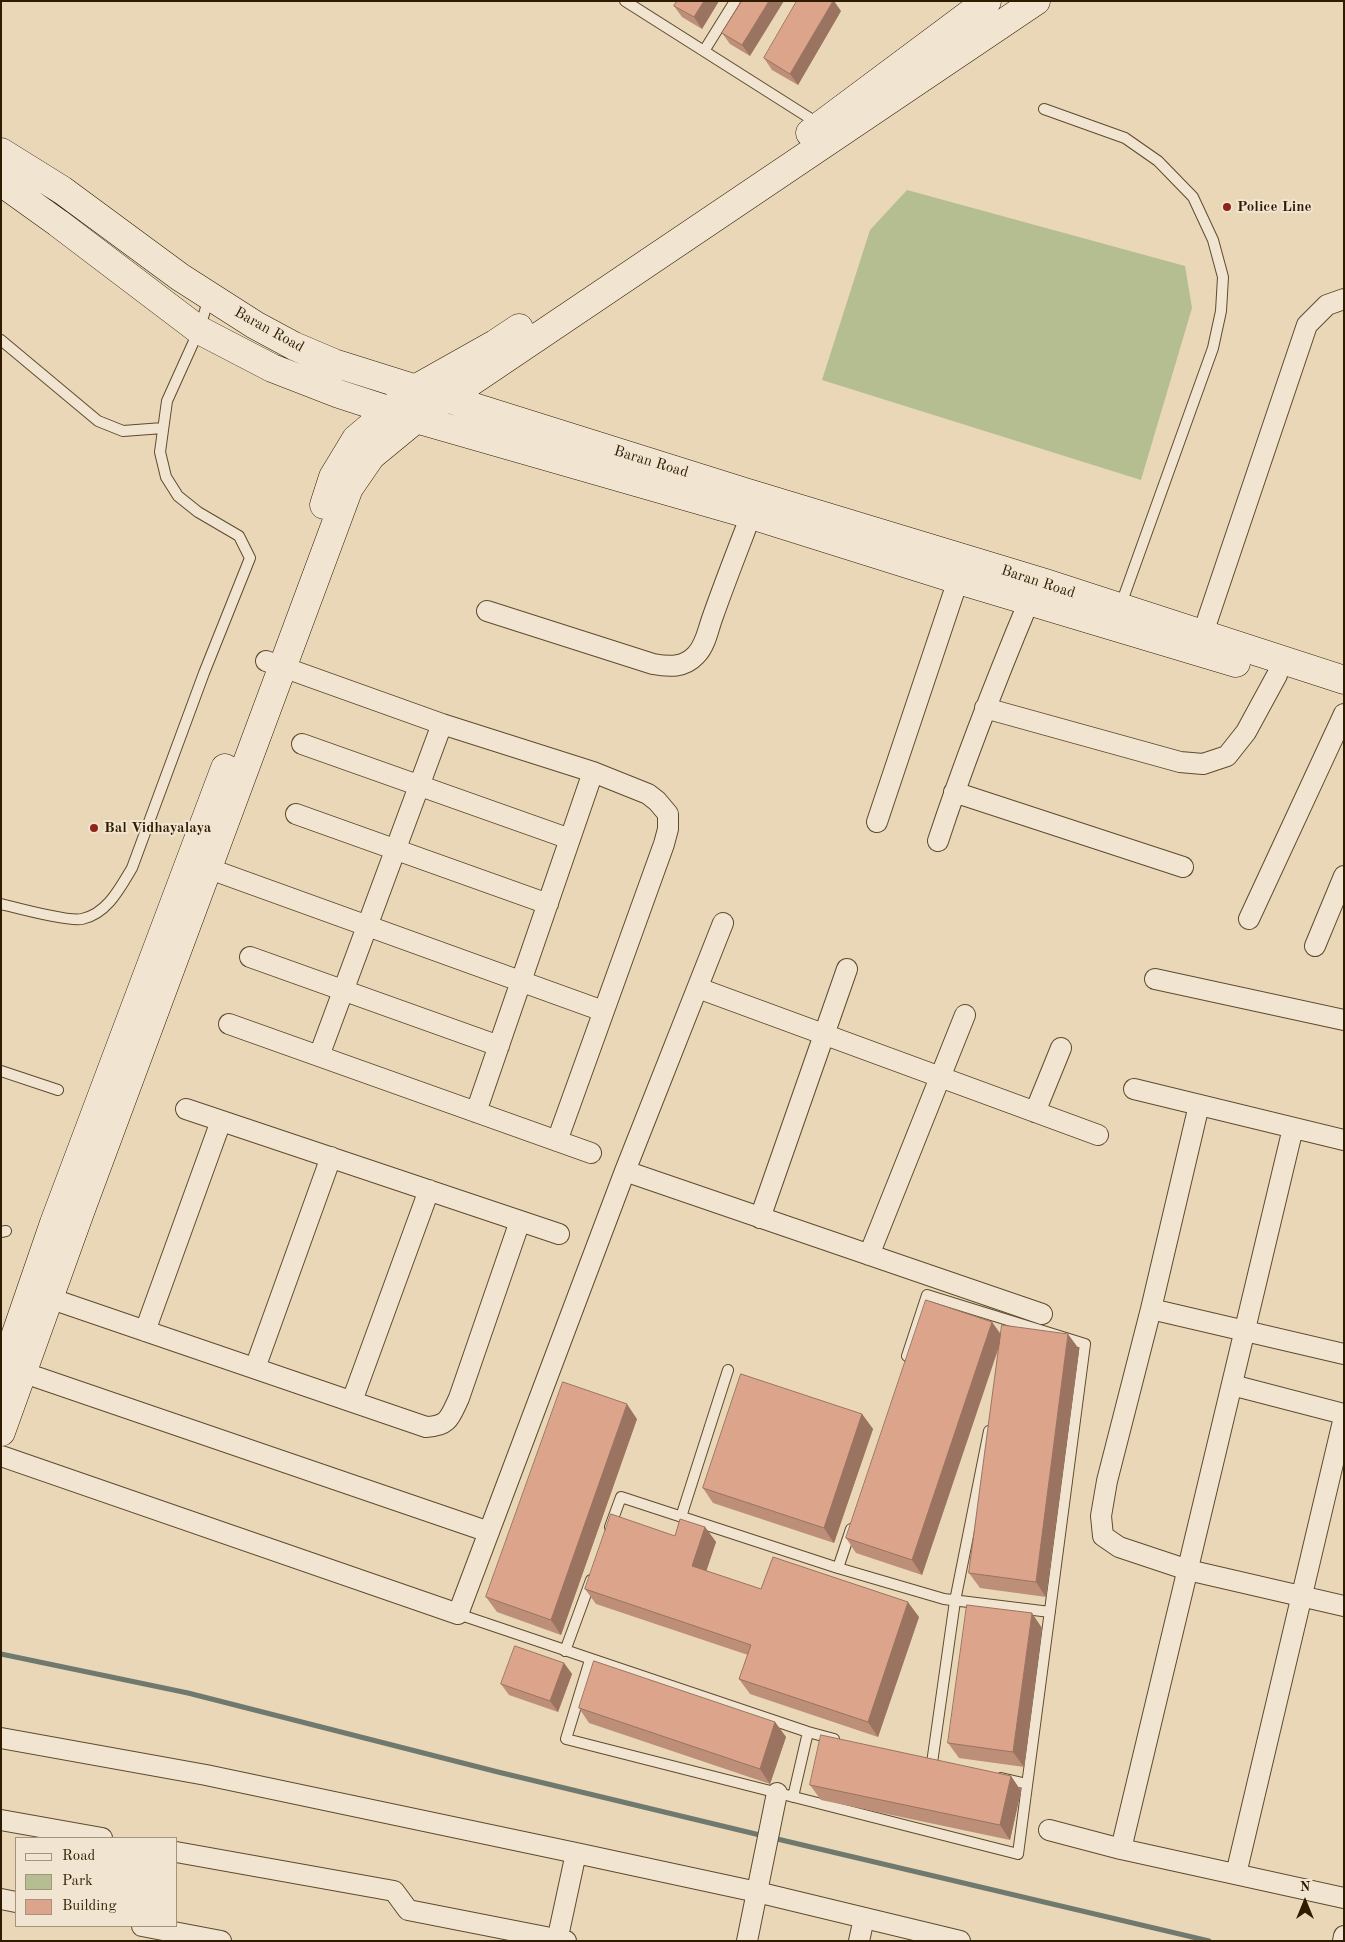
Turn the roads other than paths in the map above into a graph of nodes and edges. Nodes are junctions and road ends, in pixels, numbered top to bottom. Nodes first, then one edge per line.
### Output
1 (625, 1) edge
2 (735, 1) edge
3 (987, 1) edge
4 (1036, 1) edge
5 (704, 51) junction
6 (1044, 109) dead end
7 (831, 130) junction
8 (1, 152) edge
9 (1, 182) edge
10 (210, 295) junction
11 (1344, 299) edge
12 (198, 330) junction
13 (1, 340) edge
14 (415, 389) junction
15 (448, 398) junction
16 (389, 410) junction
17 (416, 419) junction
18 (163, 428) junction
19 (751, 515) junction
20 (958, 580) junction
21 (1029, 601) junction
22 (1119, 608) junction
23 (487, 611) dead end
24 (1203, 634) junction
25 (275, 664) junction
26 (1277, 675) junction
27 (1344, 680) edge
28 (1344, 699) edge
29 (984, 708) junction
30 (1344, 714) edge
31 (442, 724) junction
32 (302, 744) dead end
33 (593, 772) junction
34 (419, 785) junction
35 (954, 792) junction
36 (296, 814) dead end
37 (876, 822) dead end
38 (570, 839) junction
39 (938, 841) dead end
40 (396, 849) junction
41 (199, 865) junction
42 (1183, 867) dead end
43 (1344, 876) edge
44 (1, 904) edge
45 (548, 904) junction
46 (1249, 919) dead end
47 (724, 923) dead end
48 (368, 926) junction
49 (1315, 946) dead end
50 (250, 957) dead end
51 (847, 969) dead end
52 (1155, 979) dead end
53 (521, 981) junction
54 (698, 988) junction
55 (344, 991) junction
56 (603, 1011) junction
57 (965, 1015) dead end
58 (1344, 1020) edge
59 (228, 1024) dead end
60 (824, 1035) junction
61 (499, 1046) junction
62 (1061, 1048) dead end
63 (319, 1056) junction
64 (1, 1071) edge
65 (939, 1077) junction
66 (1134, 1088) dead end
67 (58, 1090) dead end
68 (1200, 1105) junction
69 (186, 1109) dead end
70 (476, 1112) junction
71 (1035, 1112) junction
72 (221, 1121) junction
73 (1293, 1128) junction
74 (1098, 1135) dead end
75 (1344, 1140) edge
76 (557, 1141) junction
77 (591, 1153) dead end
78 (331, 1157) junction
79 (625, 1171) junction
80 (429, 1190) junction
81 (760, 1218) junction
82 (520, 1221) junction
83 (559, 1234) dead end
84 (869, 1255) junction
85 (49, 1298) junction
86 (1151, 1309) junction
87 (1042, 1314) dead end
88 (145, 1331) junction
89 (1244, 1331) junction
90 (1344, 1354) edge
91 (255, 1368) junction
92 (728, 1370) dead end
93 (903, 1370) edge
94 (10, 1371) edge
95 (1232, 1385) junction
96 (352, 1402) junction
97 (1344, 1415) edge
98 (991, 1417) edge
99 (1, 1432) edge
100 (1, 1456) edge
101 (681, 1517) junction
102 (853, 1521) edge
103 (488, 1532) junction
104 (608, 1534) edge
105 (838, 1568) junction
106 (595, 1570) edge
107 (1188, 1570) junction
108 (1302, 1596) junction
109 (955, 1601) junction
110 (1344, 1606) edge
111 (1050, 1612) junction
112 (458, 1614) junction
113 (565, 1651) junction
114 (590, 1660) junction
115 (808, 1732) junction
116 (1, 1738) edge
117 (846, 1742) edge
118 (932, 1763) edge
119 (989, 1776) edge
120 (1027, 1784) junction
121 (785, 1795) junction
122 (1, 1820) edge
123 (1048, 1830) dead end
124 (96, 1837) edge
125 (1121, 1849) junction
126 (178, 1852) edge
127 (576, 1853) junction
128 (1236, 1874) junction
129 (757, 1892) junction
130 (1344, 1898) edge
131 (1, 1899) edge
132 (15, 1902) edge
133 (864, 1918) junction
134 (147, 1927) edge
135 (1344, 1936) edge
136 (560, 1940) edge
137 (221, 1941) edge
138 (747, 1941) edge
139 (859, 1941) edge
140 (959, 1941) edge
141 (1343, 1941) edge

1 - 5 lane
2 - 5 lane
3 - 7 street
4 - 7 street
5 - 7 lane
6 - 22 lane
7 - 14 street
7 - 15 street
8 - 10 street, Baran Road
9 - 12 street, Baran Road
10 - 12 lane
10 - 14 street, Baran Road
11 - 24 street
12 - 16 street, Baran Road
12 - 18 lane
13 - 18 lane
14 - 15 street, Baran Road
14 - 16 street
15 - 17 street
15 - 22 street, Baran Road
16 - 17 street, Baran Road
16 - 25 street
17 - 19 street, Baran Road
17 - 25 street
18 - 44 lane
19 - 20 street, Baran Road
19 - 23 street
20 - 21 street, Baran Road
20 - 37 street
21 - 26 street, Baran Road
21 - 29 street
22 - 24 street, Baran Road
24 - 27 street, Baran Road
25 - 31 street
25 - 41 street
26 - 28 street, Baran Road
26 - 29 street
29 - 35 street
30 - 46 street
31 - 33 street
31 - 34 street
32 - 34 street
33 - 38 street
33 - 56 street
34 - 38 street
34 - 40 street
35 - 39 street
35 - 42 street
36 - 40 street
38 - 45 street
40 - 45 street
40 - 48 street
41 - 48 street
41 - 85 street
41 - 94 street
43 - 49 street
45 - 53 street
47 - 54 street
48 - 53 street
48 - 55 street
50 - 55 street
51 - 60 street
52 - 58 street
53 - 56 street
53 - 61 street
54 - 60 street
54 - 79 street
55 - 61 street
55 - 63 street
56 - 76 street
57 - 65 street
59 - 63 street
60 - 65 street
60 - 81 street
61 - 70 street
62 - 71 street
63 - 70 street
64 - 67 lane
65 - 71 street
65 - 84 street
66 - 68 street
68 - 73 street
68 - 86 street
69 - 72 street
70 - 76 street
71 - 74 street
72 - 78 street
72 - 88 street
73 - 75 street
73 - 89 street
76 - 77 street
78 - 80 street
78 - 91 street
79 - 81 street
79 - 103 street
80 - 82 street
80 - 96 street
81 - 84 street
82 - 83 street
82 - 96 street
84 - 87 street
85 - 88 street
85 - 94 street
86 - 89 street
86 - 107 street
88 - 91 street
89 - 90 street
89 - 95 street
91 - 96 street
92 - 101 lane
93 - 111 lane
94 - 99 street
94 - 103 street
95 - 97 street
95 - 107 street
97 - 108 street
98 - 109 lane
100 - 112 street
101 - 104 lane
101 - 105 lane
102 - 105 lane
103 - 112 street
105 - 109 lane
106 - 113 lane
107 - 108 street
107 - 125 street
108 - 110 street
108 - 128 street
109 - 111 lane
109 - 118 lane
111 - 120 lane
112 - 113 lane
113 - 114 lane
114 - 115 lane
114 - 121 lane
115 - 117 lane
115 - 121 lane
116 - 127 street
119 - 120 lane
120 - 121 lane
121 - 129 street
122 - 124 street
123 - 125 street
125 - 128 street
126 - 136 street
127 - 129 street
127 - 136 street
128 - 130 street
129 - 133 street
129 - 138 street
131 - 132 street
133 - 139 street
133 - 140 street
134 - 137 street
135 - 141 street

